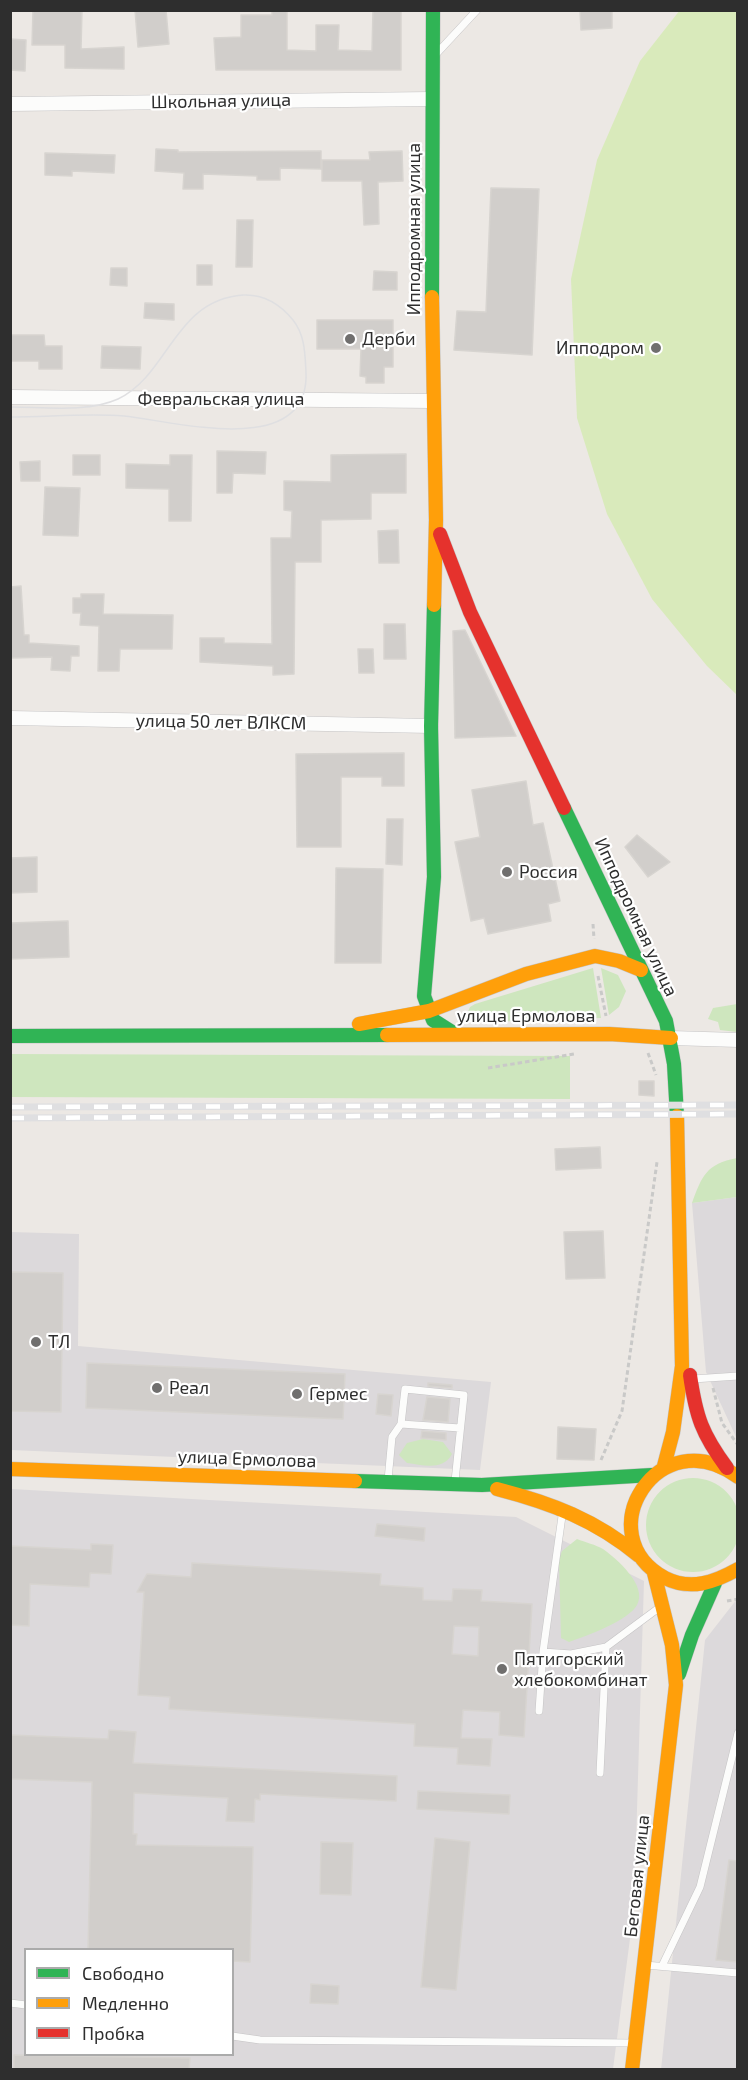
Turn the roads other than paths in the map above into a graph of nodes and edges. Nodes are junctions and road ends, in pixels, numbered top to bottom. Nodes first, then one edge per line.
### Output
1 (433, 10) edge
2 (477, 10) edge
3 (432, 58) junction
4 (431, 99) junction
5 (10, 104) edge
6 (10, 398) edge
7 (432, 401) junction
8 (436, 520) junction
9 (10, 718) edge
10 (431, 726) junction
11 (641, 970) junction
12 (429, 1011) junction
13 (313, 1033) junction
14 (455, 1034) junction
15 (10, 1036) edge
16 (671, 1038) junction
17 (738, 1040) edge
18 (684, 1357) junction
19 (738, 1376) edge
20 (691, 1379) junction
21 (401, 1424) junction
22 (460, 1428) junction
23 (664, 1466) junction
24 (10, 1468) edge
25 (732, 1472) edge
26 (652, 1475) junction
27 (388, 1482) junction
28 (454, 1484) junction
29 (482, 1485) junction
30 (563, 1507) junction
31 (641, 1559) junction
32 (738, 1569) edge
33 (654, 1573) junction
34 (715, 1583) junction
35 (664, 1604) junction
36 (606, 1647) junction
37 (543, 1653) junction
38 (676, 1685) junction
39 (540, 1711) dead end
40 (738, 1733) edge
41 (600, 1773) dead end
42 (645, 1965) junction
43 (662, 1966) junction
44 (738, 1972) edge
45 (234, 2036) edge
46 (635, 2043) junction
47 (632, 2070) edge

1 - 3 street, Ипподромная улица
2 - 3 lane
3 - 4 street, Ипподромная улица
4 - 5 street, Школьная улица
4 - 7 street, Ипподромная улица
6 - 7 street, Февральская улица
7 - 8 street, Ипподромная улица
8 - 10 street, Ипподромная улица
8 - 11 street, Ипподромная улица
9 - 10 street, улица 50 лет ВЛКСМ
10 - 12 street, Ипподромная улица
11 - 12 street, улица Ермолова
11 - 16 street, Ипподромная улица
12 - 13 street, улица Ермолова
12 - 14 street
13 - 14 street, улица Ермолова
13 - 15 street, улица Ермолова
14 - 16 street, улица Ермолова
16 - 17 street, улица Ермолова
16 - 18 street, Ипподромная улица
18 - 20 street, Ипподромная улица
18 - 23 street, Ипподромная улица
19 - 20 lane
20 - 25 street, Ипподромная улица
21 - 22 lane
21 - 22 lane
21 - 27 lane
22 - 28 lane
23 - 25 street, улица Ермолова
23 - 26 street, улица Ермолова
24 - 27 street, улица Ермолова
26 - 29 street, улица Ермолова
26 - 31 street, улица Ермолова
27 - 28 street, улица Ермолова
28 - 29 street, улица Ермолова
29 - 30 street, улица Ермолова
30 - 31 street, улица Ермолова
30 - 37 lane
31 - 33 street, улица Ермолова
32 - 34 street, улица Ермолова
33 - 34 street, улица Ермолова
33 - 35 street, Беговая улица
34 - 38 street, Беговая улица
35 - 36 lane
35 - 38 street, Беговая улица
36 - 37 lane
36 - 41 lane
37 - 39 lane
38 - 42 street, Беговая улица
40 - 43 lane
42 - 43 lane
42 - 46 street, Беговая улица
43 - 44 lane
45 - 46 lane
46 - 47 street, Беговая улица

